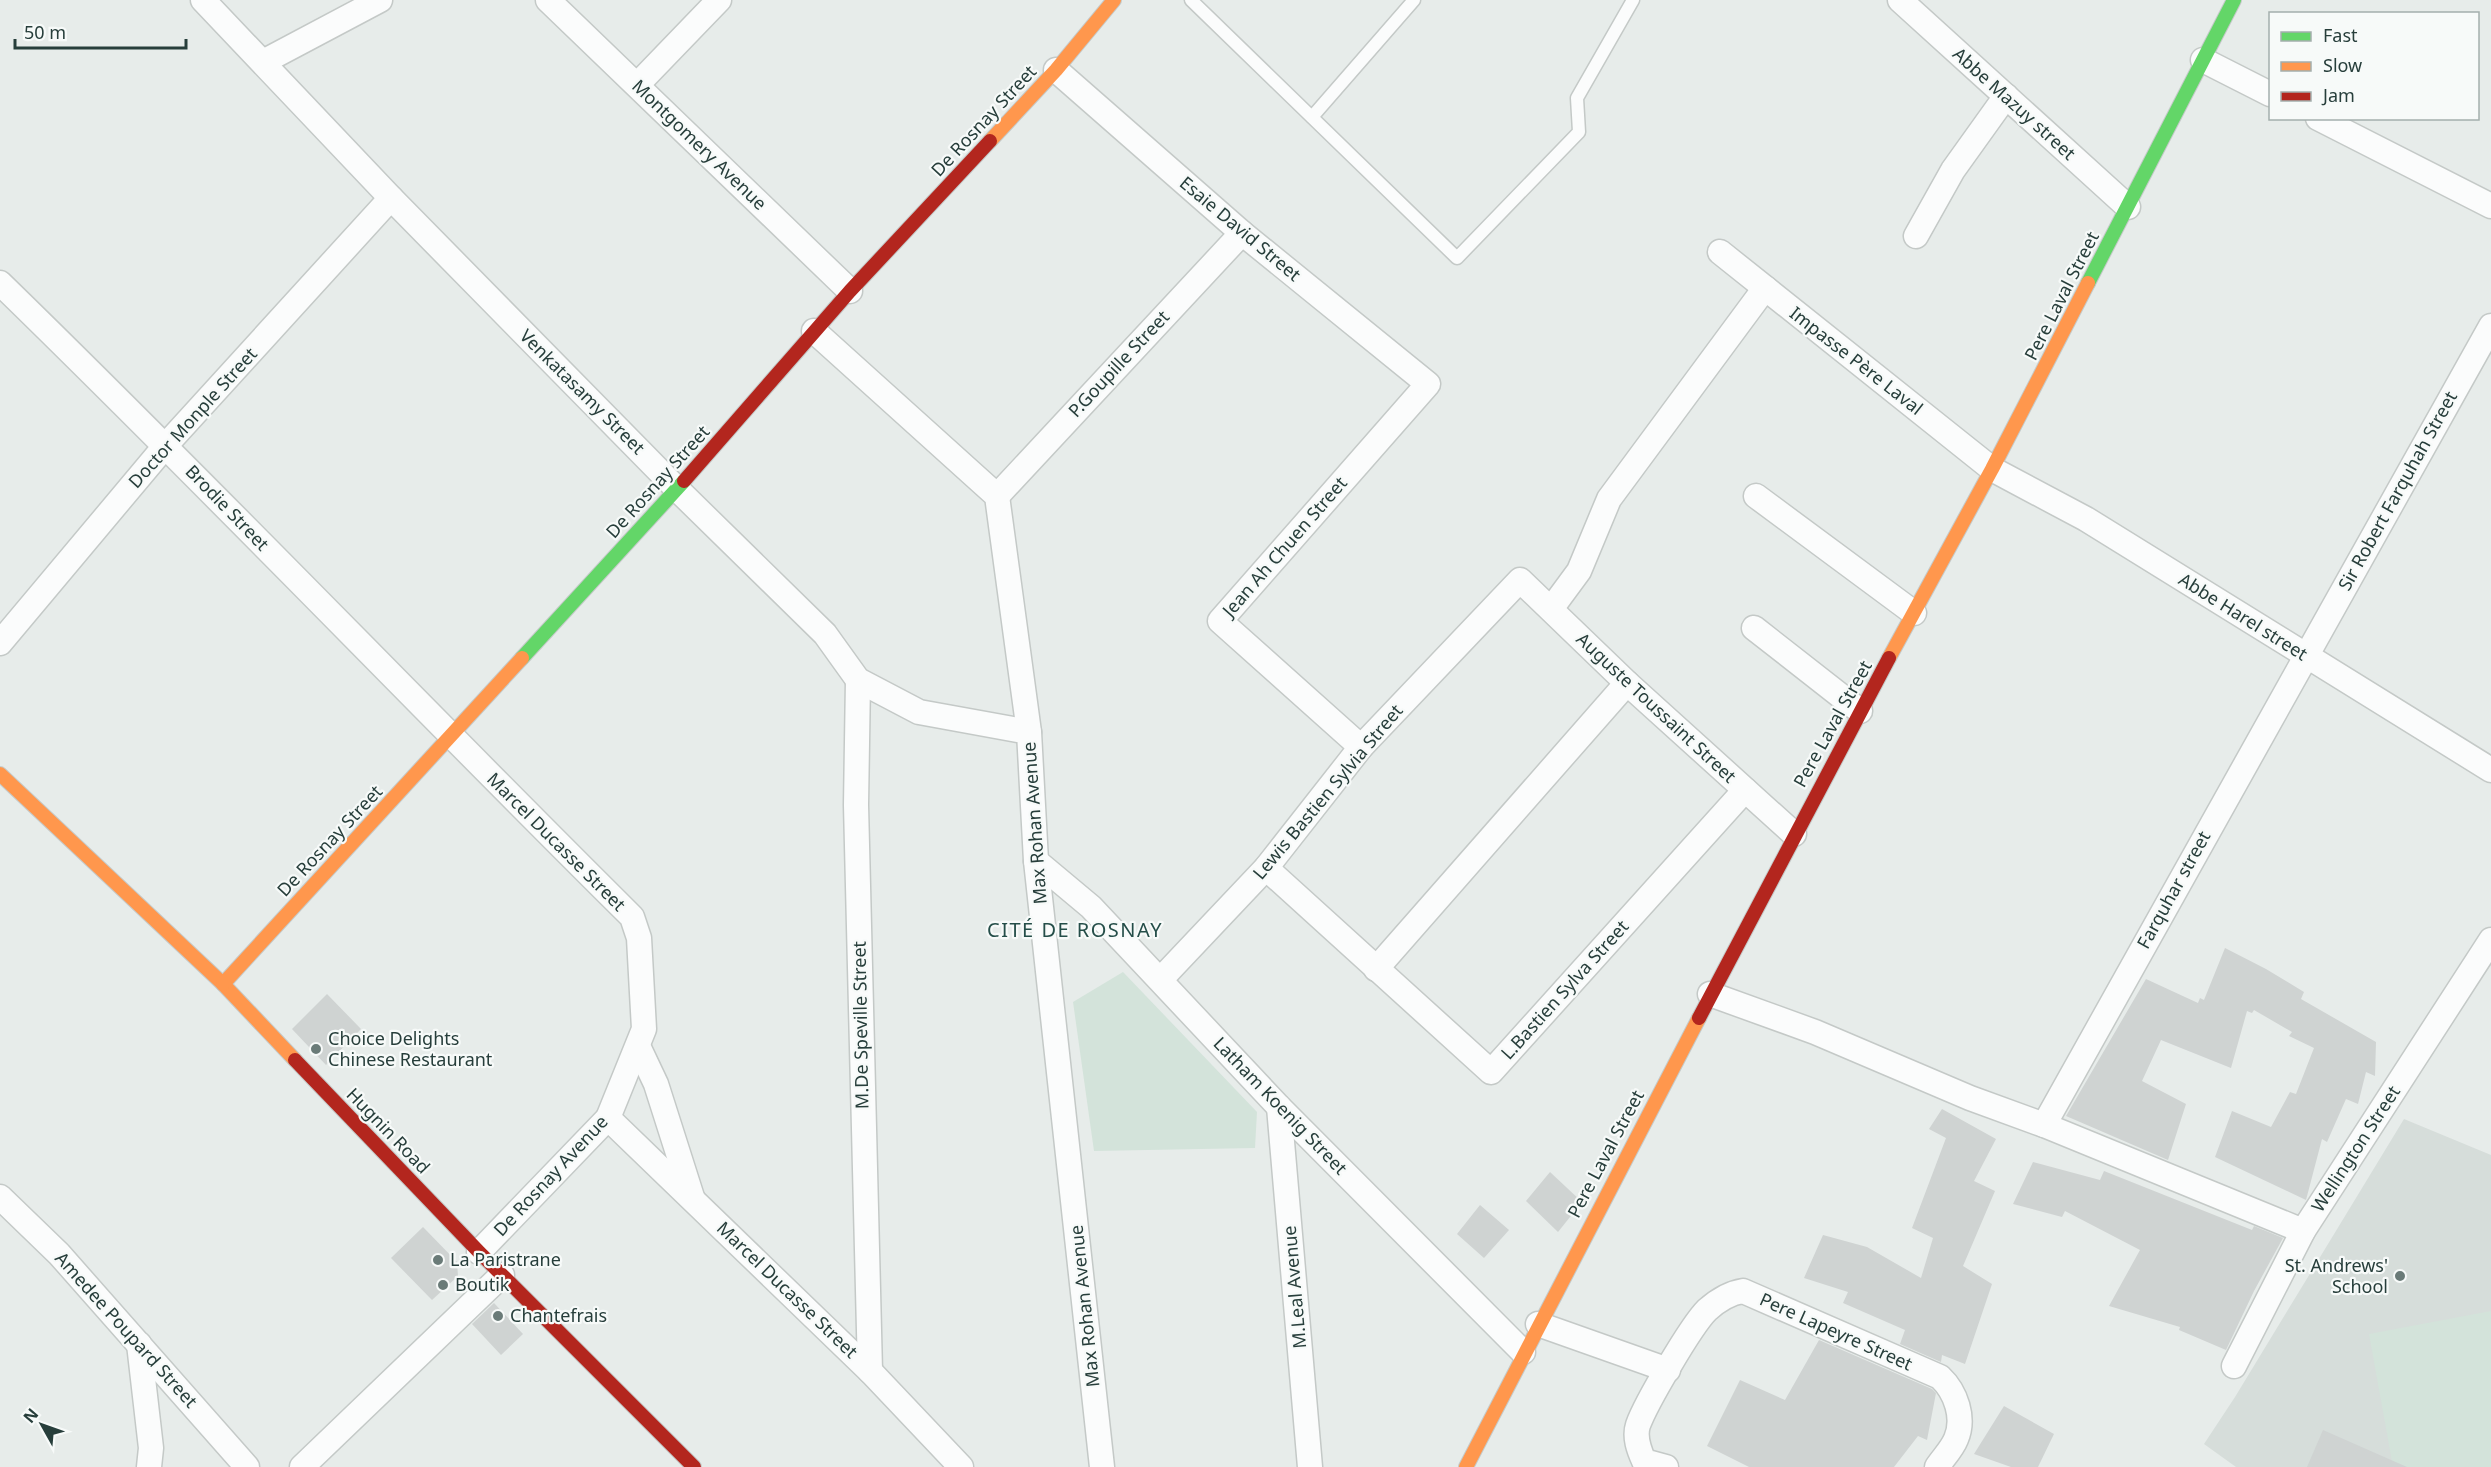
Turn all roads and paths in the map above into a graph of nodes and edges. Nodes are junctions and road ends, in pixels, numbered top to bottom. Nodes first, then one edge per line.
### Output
1 (203, 0) edge
2 (380, 0) edge
3 (548, 0) edge
4 (719, 0) edge
5 (1114, 0) edge
6 (1191, 0) edge
7 (1414, 0) edge
8 (1633, 0) edge
9 (2234, 0) edge
10 (1907, 3) edge
11 (2203, 60) junction
12 (263, 62) junction
13 (1056, 70) junction
14 (637, 85) junction
15 (2269, 93) edge
16 (2006, 96) junction
17 (1312, 117) junction
18 (2322, 120) edge
19 (391, 198) junction
20 (2491, 206) edge
21 (2128, 207) junction
22 (1242, 232) junction
23 (1916, 236) dead end
24 (1720, 252) dead end
25 (0, 283) edge
26 (1765, 288) junction
27 (850, 291) junction
28 (2491, 326) edge
29 (814, 331) junction
30 (1428, 384) joint
31 (166, 445) junction
32 (1992, 469) junction
33 (677, 489) junction
34 (997, 496) junction
35 (1756, 496) dead end
36 (1520, 580) joint
37 (1551, 609) junction
38 (1914, 613) junction
39 (1754, 628) dead end
40 (0, 643) edge
41 (2305, 656) junction
42 (858, 680) junction
43 (1628, 683) junction
44 (1860, 711) junction
45 (1029, 732) junction
46 (450, 737) junction
47 (1361, 747) junction
48 (2491, 770) edge
49 (0, 774) edge
50 (1745, 790) junction
51 (1794, 834) junction
52 (1036, 861) junction
53 (1266, 868) junction
54 (2491, 940) edge
55 (1376, 969) junction
56 (1161, 979) junction
57 (223, 984) junction
58 (1710, 994) junction
59 (642, 1038) junction
60 (1279, 1107) junction
61 (609, 1118) junction
62 (2044, 1125) junction
63 (0, 1197) edge
64 (693, 1200) junction
65 (2303, 1231) junction
66 (479, 1252) junction
67 (502, 1275) junction
68 (1538, 1324) junction
69 (139, 1344) junction
70 (1523, 1352) junction
71 (2234, 1366) dead end
72 (1668, 1370) junction
73 (870, 1371) junction
74 (149, 1467) edge
75 (247, 1467) edge
76 (302, 1467) edge
77 (694, 1467) edge
78 (961, 1467) edge
79 (1102, 1467) edge
80 (1310, 1467) edge
81 (1466, 1467) edge
82 (1666, 1467) edge
83 (1937, 1467) edge

1 - 12 street, Venkatasamy Street
2 - 12 street
3 - 14 street, Montgomery Avenue
4 - 14 street
5 - 13 street, De Rosnay Street
6 - 17 lane
7 - 17 lane
8 - 17 lane
9 - 11 street, Pere Laval Street
10 - 16 street, Abbe Mazuy street
11 - 15 street
11 - 21 street, Pere Laval Street
12 - 19 street, Venkatasamy Street
13 - 22 street, Esaie David Street
13 - 27 street, De Rosnay Street
14 - 27 street, Montgomery Avenue
16 - 21 street, Abbe Mazuy street
16 - 23 street
18 - 20 street
19 - 31 street, Doctor Monple Street
19 - 33 street, Venkatasamy Street
21 - 32 street, Pere Laval Street
22 - 30 street, Esaie David Street
22 - 34 street, P.Goupille Street
24 - 26 street, Impasse Père Laval
25 - 31 street, Brodie Street
26 - 32 street, Impasse Père Laval
26 - 37 street
27 - 29 street, De Rosnay Street
28 - 41 street, Sir Robert Farquhah Street
29 - 33 street, De Rosnay Street
29 - 34 street
30 - 47 street, Jean Ah Chuen Street
31 - 40 street, Doctor Monple Street
31 - 46 street, Brodie Street
32 - 38 street, Pere Laval Street
32 - 41 street, Abbe Harel street
33 - 42 street, Venkatasamy Street
33 - 46 street, De Rosnay Street
34 - 45 street, Max Rohan Avenue
35 - 38 street
36 - 37 street, Auguste Toussaint Street
36 - 47 street, Lewis Bastien Sylvia Street
37 - 43 street, Auguste Toussaint Street
38 - 44 street, Pere Laval Street
39 - 44 street
41 - 48 street, Abbe Harel street
41 - 62 street, Farquhar street
42 - 45 street, Venkatasamy Street
42 - 73 street, M.De Speville Street
43 - 50 street, Auguste Toussaint Street
43 - 55 street
44 - 51 street, Pere Laval Street
45 - 52 street, Max Rohan Avenue
46 - 57 street, De Rosnay Street
46 - 59 street, Marcel Ducasse Street
47 - 53 street, Lewis Bastien Sylvia Street
49 - 57 street, Hugnin Road
50 - 51 street, Auguste Toussaint Street
50 - 55 street, L.Bastien Sylva Street
51 - 58 street, Pere Laval Street
52 - 56 street, Latham Koenig Street
52 - 79 street, Max Rohan Avenue
53 - 55 street, L.Bastien Sylva Street
53 - 56 street, Lewis Bastien Sylvia Street
54 - 65 street, Wellington Street
56 - 60 street, Latham Koenig Street
57 - 66 street, Hugnin Road
58 - 62 street
58 - 68 street, Pere Laval Street
59 - 61 street, De Rosnay Avenue
59 - 64 street
60 - 70 street, Latham Koenig Street
60 - 80 street, M.Leal Avenue
61 - 64 street, Marcel Ducasse Street
61 - 66 street, De Rosnay Avenue
62 - 65 street
63 - 69 street, Amedee Poupard Street
64 - 73 street, Marcel Ducasse Street
65 - 71 street, Wellington Street
66 - 67 street, Hugnin Road
67 - 76 street
67 - 77 street, Hugnin Road
68 - 70 street, Pere Laval Street
68 - 72 street
69 - 74 street
69 - 75 street, Amedee Poupard Street
70 - 81 street, Pere Laval Street
72 - 82 street, Pere Lapeyre Street
72 - 83 street, Pere Lapeyre Street
73 - 78 street, Marcel Ducasse Street

